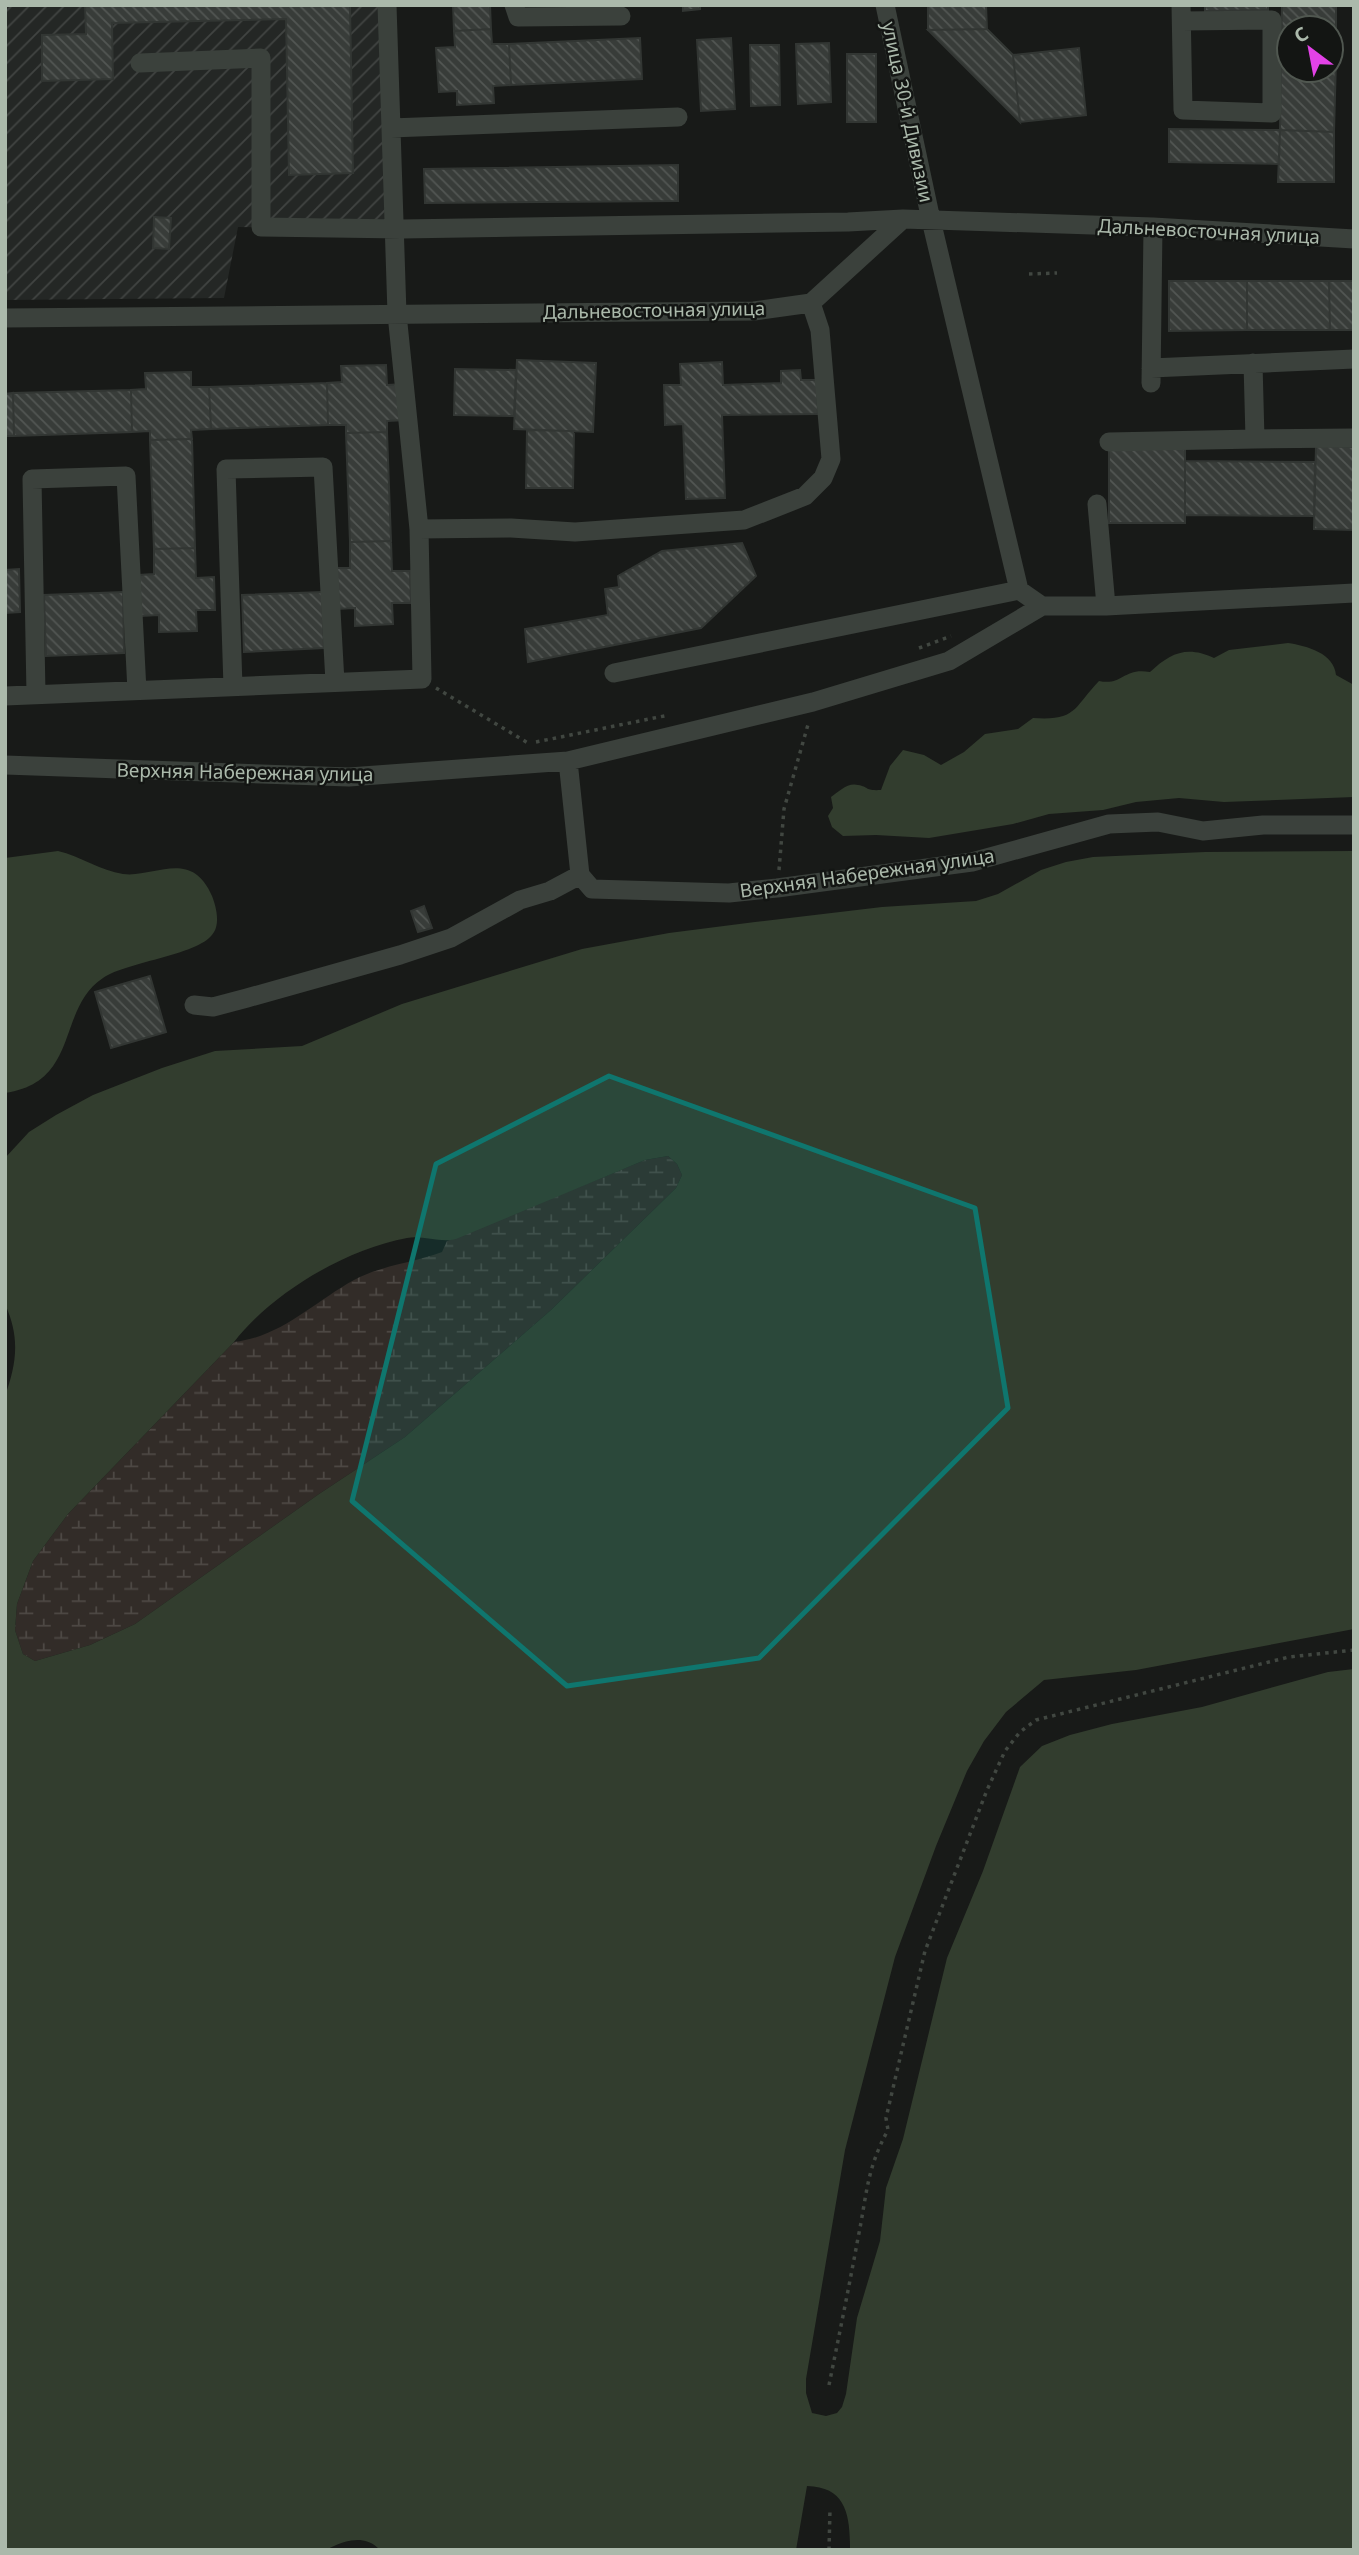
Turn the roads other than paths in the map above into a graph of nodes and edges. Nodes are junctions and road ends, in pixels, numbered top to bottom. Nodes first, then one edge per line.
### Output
1 (394, 5) edge
2 (514, 5) edge
3 (885, 5) edge
4 (387, 6) edge
5 (1181, 13) edge
6 (621, 16) dead end
7 (140, 63) dead end
8 (678, 117) dead end
9 (391, 128) junction
10 (903, 219) junction
11 (931, 220) junction
12 (1153, 227) junction
13 (395, 229) junction
14 (1354, 239) edge
15 (811, 303) junction
16 (397, 314) junction
17 (5, 318) edge
18 (1354, 359) edge
19 (1253, 363) junction
20 (1354, 438) edge
21 (1255, 439) junction
22 (1109, 442) dead end
23 (1097, 504) dead end
24 (419, 529) junction
25 (1019, 590) junction
26 (1354, 593) edge
27 (1042, 606) junction
28 (1106, 606) junction
29 (614, 673) dead end
30 (335, 682) junction
31 (233, 687) junction
32 (137, 691) junction
33 (36, 694) junction
34 (5, 696) edge
35 (568, 761) junction
36 (5, 765) edge
37 (1354, 825) edge
38 (580, 876) junction
39 (194, 1005) dead end

1 - 4 street
2 - 6 street
3 - 11 street, улица 30-й Дивизии
4 - 9 street
5 - 5 street
7 - 13 street, Дальневосточная улица
8 - 9 street
9 - 13 street
10 - 11 street, Дальневосточная улица
10 - 13 street, Дальневосточная улица
10 - 15 street
11 - 12 street, Дальневосточная улица
11 - 25 street, улица 30-й Дивизии
12 - 14 street, Дальневосточная улица
12 - 19 street
13 - 16 street
15 - 16 street, Дальневосточная улица
15 - 24 street
16 - 17 street, Дальневосточная улица
16 - 24 street
18 - 19 street
19 - 21 street
20 - 21 street
21 - 22 street
23 - 28 street
24 - 30 street
25 - 27 street
25 - 29 street
26 - 28 street
27 - 28 street
27 - 35 street, Верхняя Набережная улица
30 - 31 street
30 - 31 street
31 - 32 street
32 - 33 street
32 - 33 street
33 - 34 street
35 - 36 street, Верхняя Набережная улица
35 - 38 street
37 - 38 street, Верхняя Набережная улица
38 - 39 street

